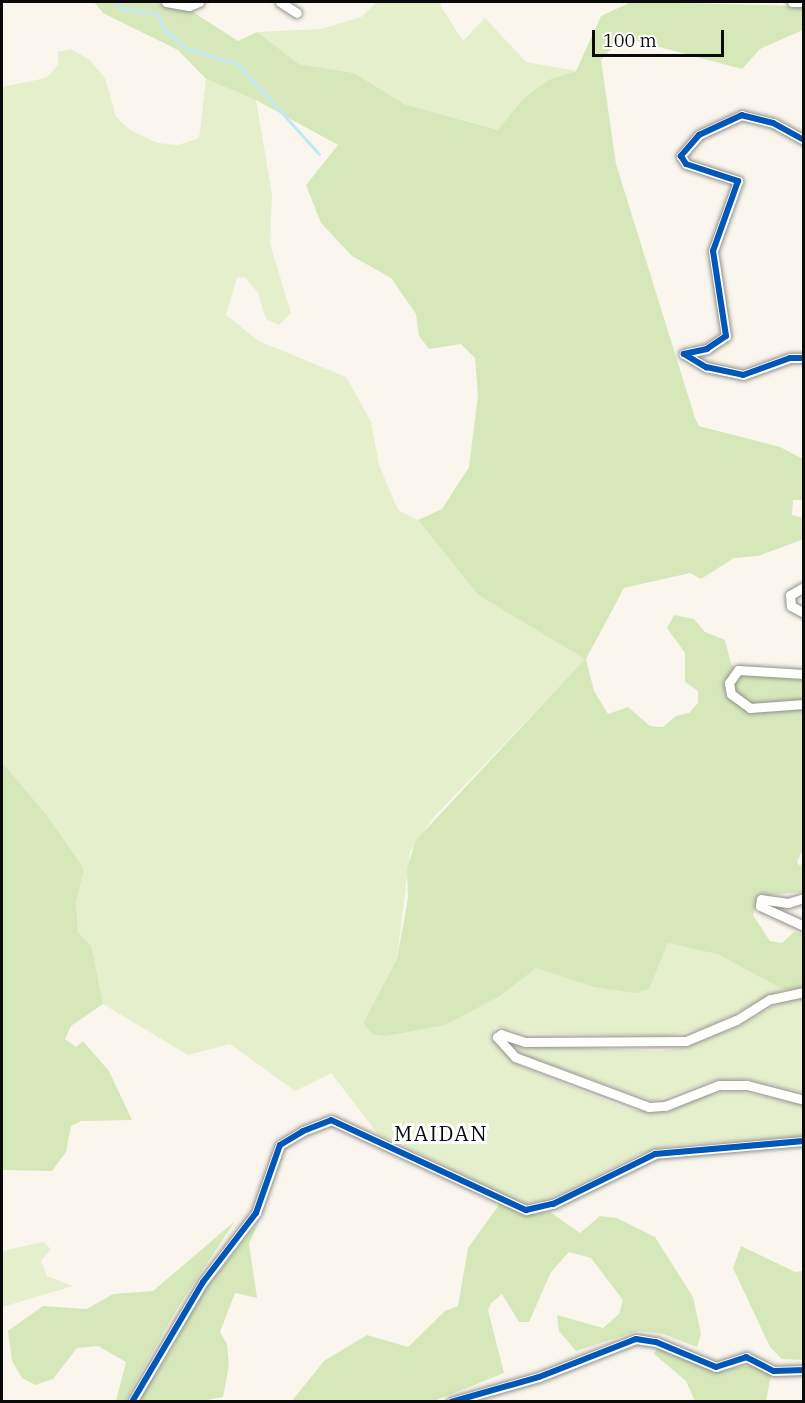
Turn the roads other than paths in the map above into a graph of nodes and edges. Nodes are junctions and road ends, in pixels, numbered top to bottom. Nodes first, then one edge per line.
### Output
1 (166, 2) edge
2 (199, 2) edge
3 (280, 2) edge
4 (792, 2) edge
5 (804, 2) edge
6 (297, 13) dead end
7 (804, 140) edge
8 (804, 358) edge
9 (804, 587) edge
10 (804, 613) edge
11 (804, 674) edge
12 (804, 704) edge
13 (804, 898) edge
14 (804, 926) edge
15 (804, 992) edge
16 (804, 1100) edge
17 (804, 1141) edge
18 (804, 1370) edge
19 (132, 1401) edge
20 (451, 1401) edge

1 - 2 street
3 - 6 street
4 - 5 street
7 - 8 street
9 - 10 street
11 - 12 street
13 - 14 street
15 - 16 street
17 - 19 street
18 - 20 street

